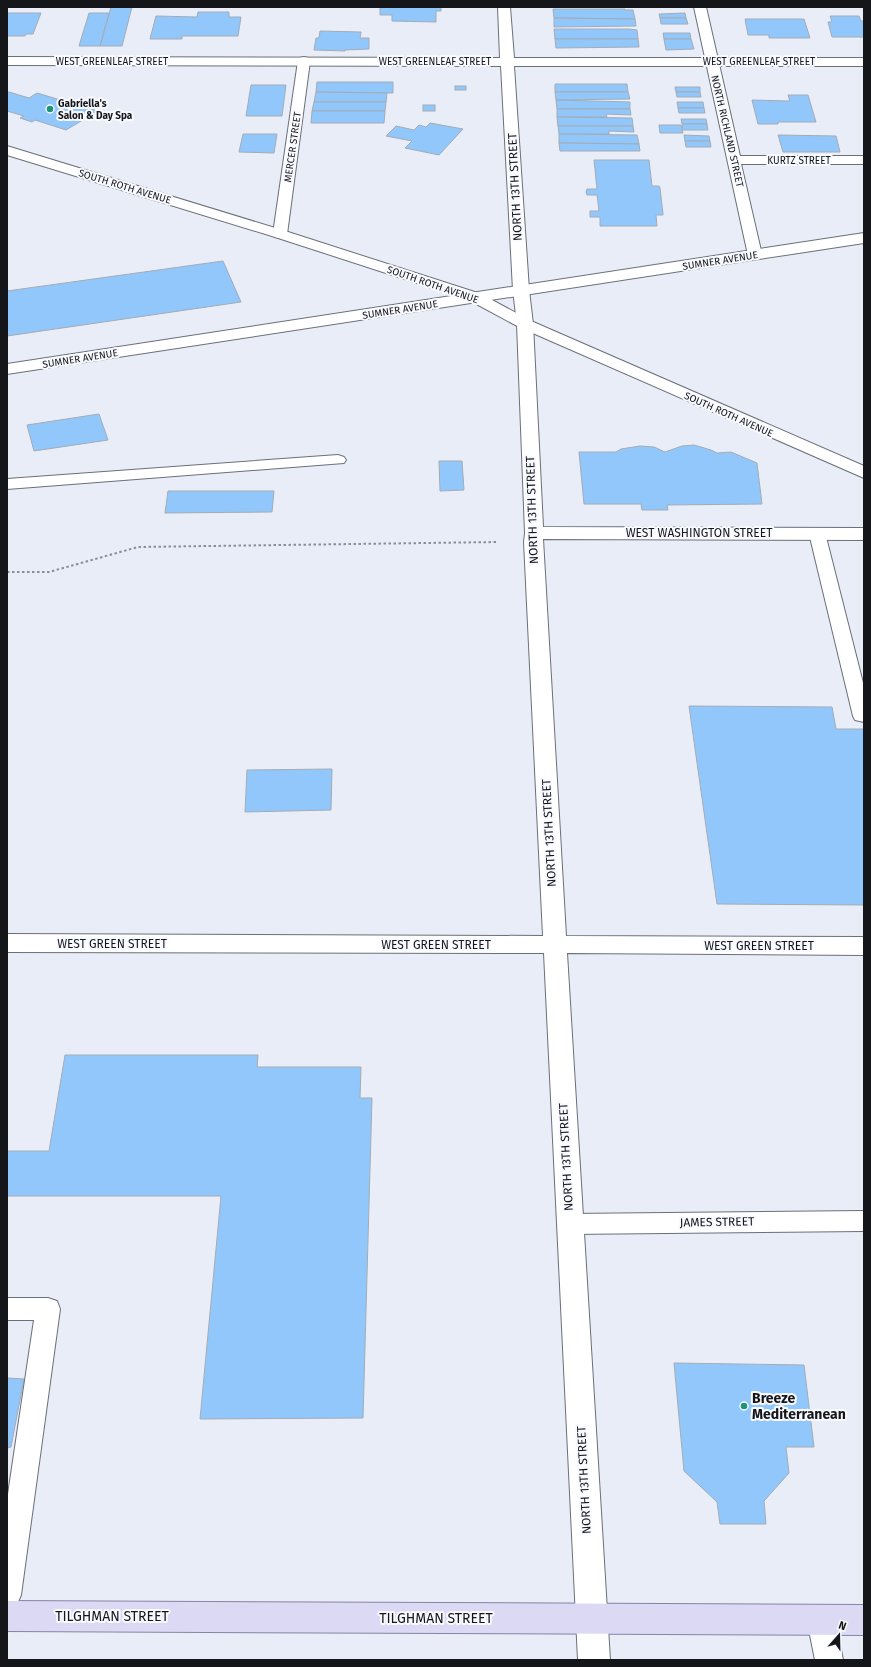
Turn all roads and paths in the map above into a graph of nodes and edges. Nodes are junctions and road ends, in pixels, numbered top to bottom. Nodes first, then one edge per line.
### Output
1 (504, 7) edge
2 (700, 7) edge
3 (7, 60) edge
4 (304, 61) junction
5 (507, 61) junction
6 (712, 61) junction
7 (864, 62) edge
8 (7, 150) edge
9 (734, 160) junction
10 (864, 160) edge
11 (280, 234) junction
12 (864, 238) edge
13 (755, 255) junction
14 (521, 290) junction
15 (475, 297) junction
16 (525, 324) junction
17 (7, 369) edge
18 (338, 460) dead end
19 (864, 473) edge
20 (7, 484) edge
21 (817, 533) junction
22 (864, 534) edge
23 (533, 537) junction
24 (7, 572) edge
25 (864, 716) edge
26 (7, 943) edge
27 (555, 945) junction
28 (864, 946) edge
29 (864, 1221) edge
30 (569, 1224) junction
31 (7, 1309) edge
32 (7, 1595) edge
33 (7, 1616) edge
34 (592, 1618) junction
35 (821, 1620) junction
36 (864, 1620) edge
37 (594, 1660) edge
38 (828, 1660) edge

1 - 5 street, NORTH 13TH STREET
2 - 6 lane, NORTH RICHLAND STREET
3 - 4 street, WEST GREENLEAF STREET
4 - 5 street, WEST GREENLEAF STREET
4 - 11 lane, MERCER STREET
5 - 6 street, WEST GREENLEAF STREET
5 - 14 street, NORTH 13TH STREET
6 - 7 street, WEST GREENLEAF STREET
6 - 9 lane, NORTH RICHLAND STREET
8 - 11 street, SOUTH ROTH AVENUE
9 - 10 lane, KURTZ STREET
9 - 13 lane, NORTH RICHLAND STREET
11 - 15 street, SOUTH ROTH AVENUE
12 - 13 street, SUMNER AVENUE
13 - 14 street, SUMNER AVENUE
14 - 15 street, SUMNER AVENUE
14 - 16 street, NORTH 13TH STREET
15 - 16 street, SOUTH ROTH AVENUE
15 - 17 street, SUMNER AVENUE
16 - 19 street, SOUTH ROTH AVENUE
16 - 23 street, NORTH 13TH STREET
18 - 20 lane
21 - 22 street, WEST WASHINGTON STREET
21 - 23 street, WEST WASHINGTON STREET
21 - 25 lane
23 - 24 path
23 - 27 street, NORTH 13TH STREET
26 - 27 street, WEST GREEN STREET
27 - 28 street, WEST GREEN STREET
27 - 30 street, NORTH 13TH STREET
29 - 30 lane, JAMES STREET
30 - 34 street, NORTH 13TH STREET
31 - 32 lane
33 - 34 main road, TILGHMAN STREET
34 - 35 main road, TILGHMAN STREET
34 - 37 street, NORTH 13TH STREET
35 - 36 main road, TILGHMAN STREET
35 - 38 lane

